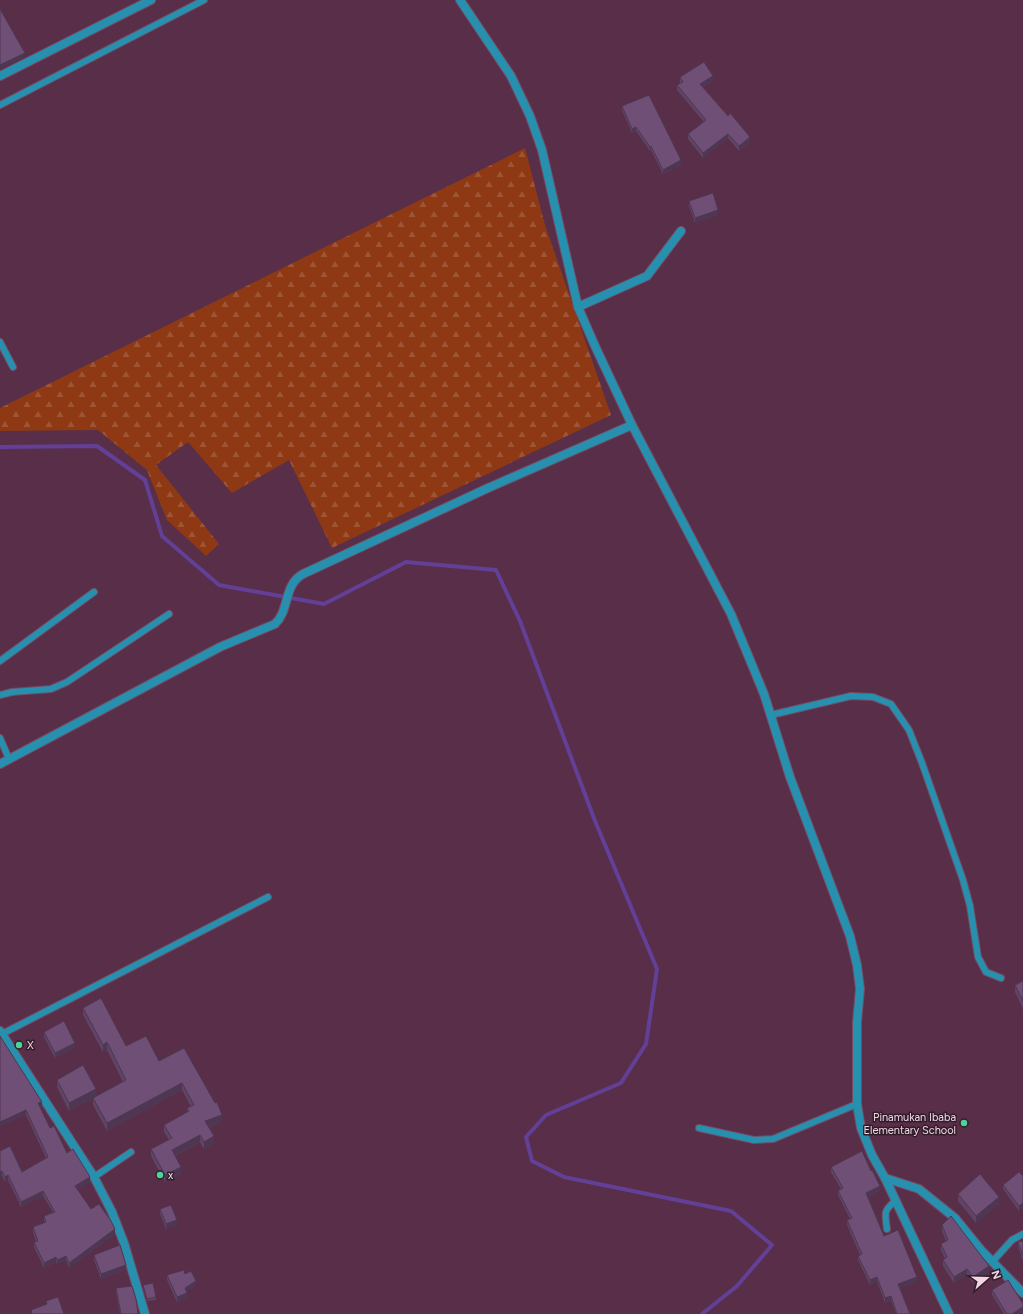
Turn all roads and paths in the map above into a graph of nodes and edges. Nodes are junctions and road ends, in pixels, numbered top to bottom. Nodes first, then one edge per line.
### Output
1 (151, 0) edge
2 (204, 0) edge
3 (460, 0) edge
4 (0, 76) edge
5 (0, 105) edge
6 (681, 231) dead end
7 (578, 307) junction
8 (0, 342) edge
9 (13, 367) dead end
10 (632, 425) junction
11 (94, 592) dead end
12 (169, 614) dead end
13 (0, 661) edge
14 (0, 695) edge
15 (771, 715) junction
16 (0, 738) edge
17 (10, 759) junction
18 (0, 764) edge
19 (268, 897) dead end
20 (1001, 978) dead end
21 (1, 1032) edge
22 (857, 1104) junction
23 (699, 1128) dead end
24 (131, 1152) dead end
25 (94, 1178) junction
26 (885, 1178) junction
27 (895, 1200) junction
28 (887, 1229) dead end
29 (1023, 1234) edge
30 (992, 1261) junction
31 (1023, 1293) edge
32 (145, 1314) edge
33 (949, 1314) edge

1 - 4 street
2 - 5 lane
3 - 7 street
6 - 7 street
7 - 10 street
8 - 9 lane
10 - 15 street
10 - 17 street
11 - 13 lane
12 - 14 lane
15 - 20 lane
15 - 22 street
16 - 17 lane
17 - 18 street
19 - 21 lane
21 - 25 street
22 - 23 lane
22 - 26 street
24 - 25 lane
25 - 32 street
26 - 27 street
26 - 30 street
27 - 28 lane
27 - 33 street
29 - 30 lane
30 - 31 street

